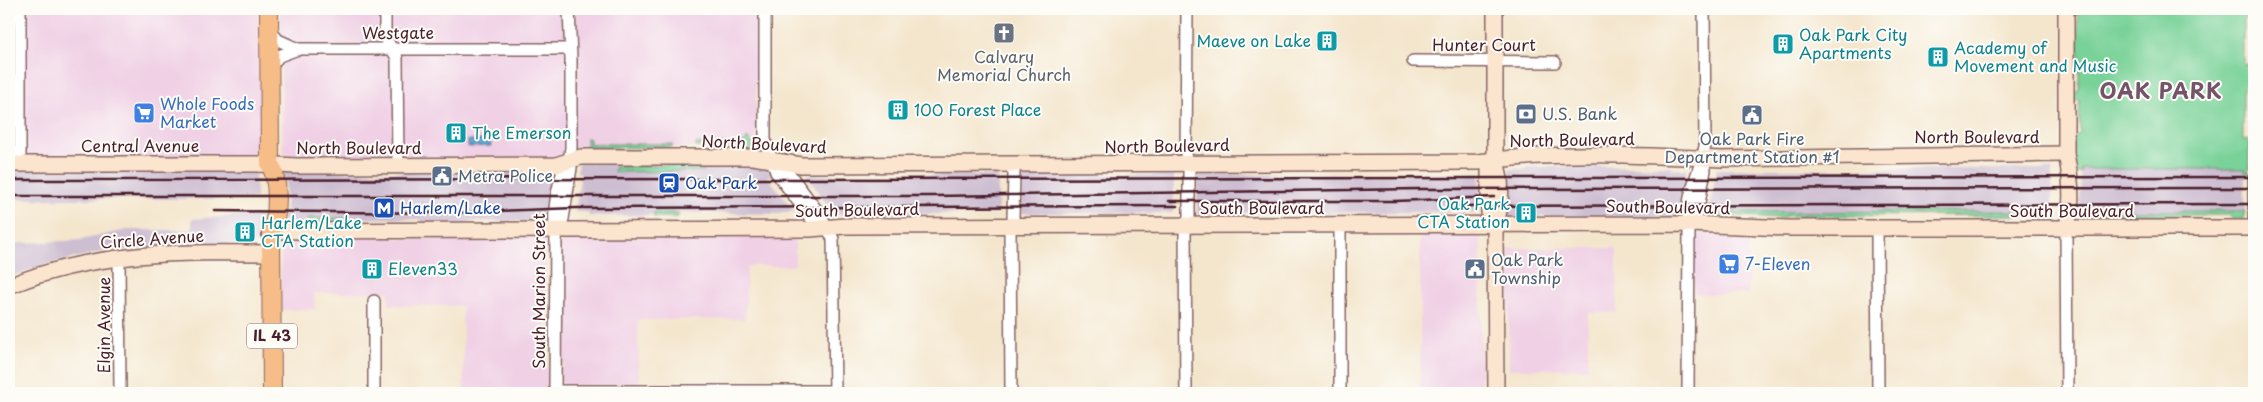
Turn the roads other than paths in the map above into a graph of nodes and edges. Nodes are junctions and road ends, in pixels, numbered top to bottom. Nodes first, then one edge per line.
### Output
1 (20, 9) edge
2 (269, 9) edge
3 (385, 9) edge
4 (568, 9) edge
5 (765, 9) edge
6 (1186, 9) edge
7 (1495, 9) edge
8 (1704, 9) edge
9 (2066, 9) edge
10 (269, 29) junction
11 (298, 49) junction
12 (392, 49) junction
13 (570, 49) junction
14 (1413, 61) dead end
15 (1495, 61) junction
16 (1555, 62) dead end
17 (269, 68) junction
18 (2066, 154) junction
19 (1703, 157) junction
20 (1495, 159) junction
21 (569, 161) junction
22 (773, 161) junction
23 (1186, 163) junction
24 (14, 164) edge
25 (270, 164) junction
26 (1010, 165) junction
27 (398, 166) junction
28 (2254, 171) edge
29 (2254, 217) edge
30 (1495, 224) junction
31 (1689, 224) junction
32 (1185, 225) junction
33 (1340, 225) junction
34 (1010, 226) junction
35 (826, 228) junction
36 (1877, 228) junction
37 (2066, 228) junction
38 (2254, 228) edge
39 (556, 230) junction
40 (271, 231) junction
41 (271, 252) junction
42 (119, 257) junction
43 (9, 286) edge
44 (374, 301) dead end
45 (555, 392) edge
46 (835, 392) edge
47 (120, 393) edge
48 (272, 393) edge
49 (374, 393) edge
50 (1011, 393) edge
51 (1186, 393) edge
52 (1340, 393) edge
53 (1496, 393) edge
54 (1688, 393) edge
55 (1878, 393) edge
56 (2067, 393) edge

1 - 24 street
2 - 10 main road, IL 43
3 - 12 street
4 - 13 street, South Marion Street
5 - 22 street
6 - 23 street
7 - 15 street
8 - 19 street
9 - 18 street
10 - 11 street, Westgate
10 - 17 main road, IL 43
11 - 12 street, Westgate
11 - 17 street, Westgate
12 - 13 street, Westgate
12 - 27 street
13 - 21 street, South Marion Street
14 - 15 street, Hunter Court
15 - 16 street, Hunter Court
15 - 20 street
17 - 25 main road, IL 43
18 - 19 street, North Boulevard
18 - 37 street
19 - 20 street, North Boulevard
19 - 31 street
20 - 23 street, North Boulevard
20 - 30 street
21 - 22 street, North Boulevard
21 - 27 street, North Boulevard
21 - 39 street, South Marion Street
22 - 26 street, North Boulevard
22 - 35 street
23 - 26 street, North Boulevard
23 - 32 street
24 - 25 street, Central Avenue
25 - 27 street, North Boulevard
25 - 40 main road, IL 43
26 - 34 street
28 - 29 street
30 - 31 street, South Boulevard
30 - 33 street, South Boulevard
30 - 53 street
31 - 36 street, South Boulevard
31 - 54 street
32 - 33 street, South Boulevard
32 - 34 street, South Boulevard
32 - 51 street
33 - 52 street
34 - 35 street, South Boulevard
34 - 50 street
35 - 39 street, South Boulevard
35 - 46 street
36 - 37 street, South Boulevard
36 - 55 street
37 - 38 street, South Boulevard
37 - 56 street
39 - 40 street, South Boulevard
39 - 45 street, South Marion Street
40 - 41 main road, IL 43
41 - 42 street, Circle Avenue
41 - 48 main road, IL 43
42 - 43 street, Circle Avenue
42 - 47 street, Elgin Avenue
44 - 49 street
45 - 46 street

